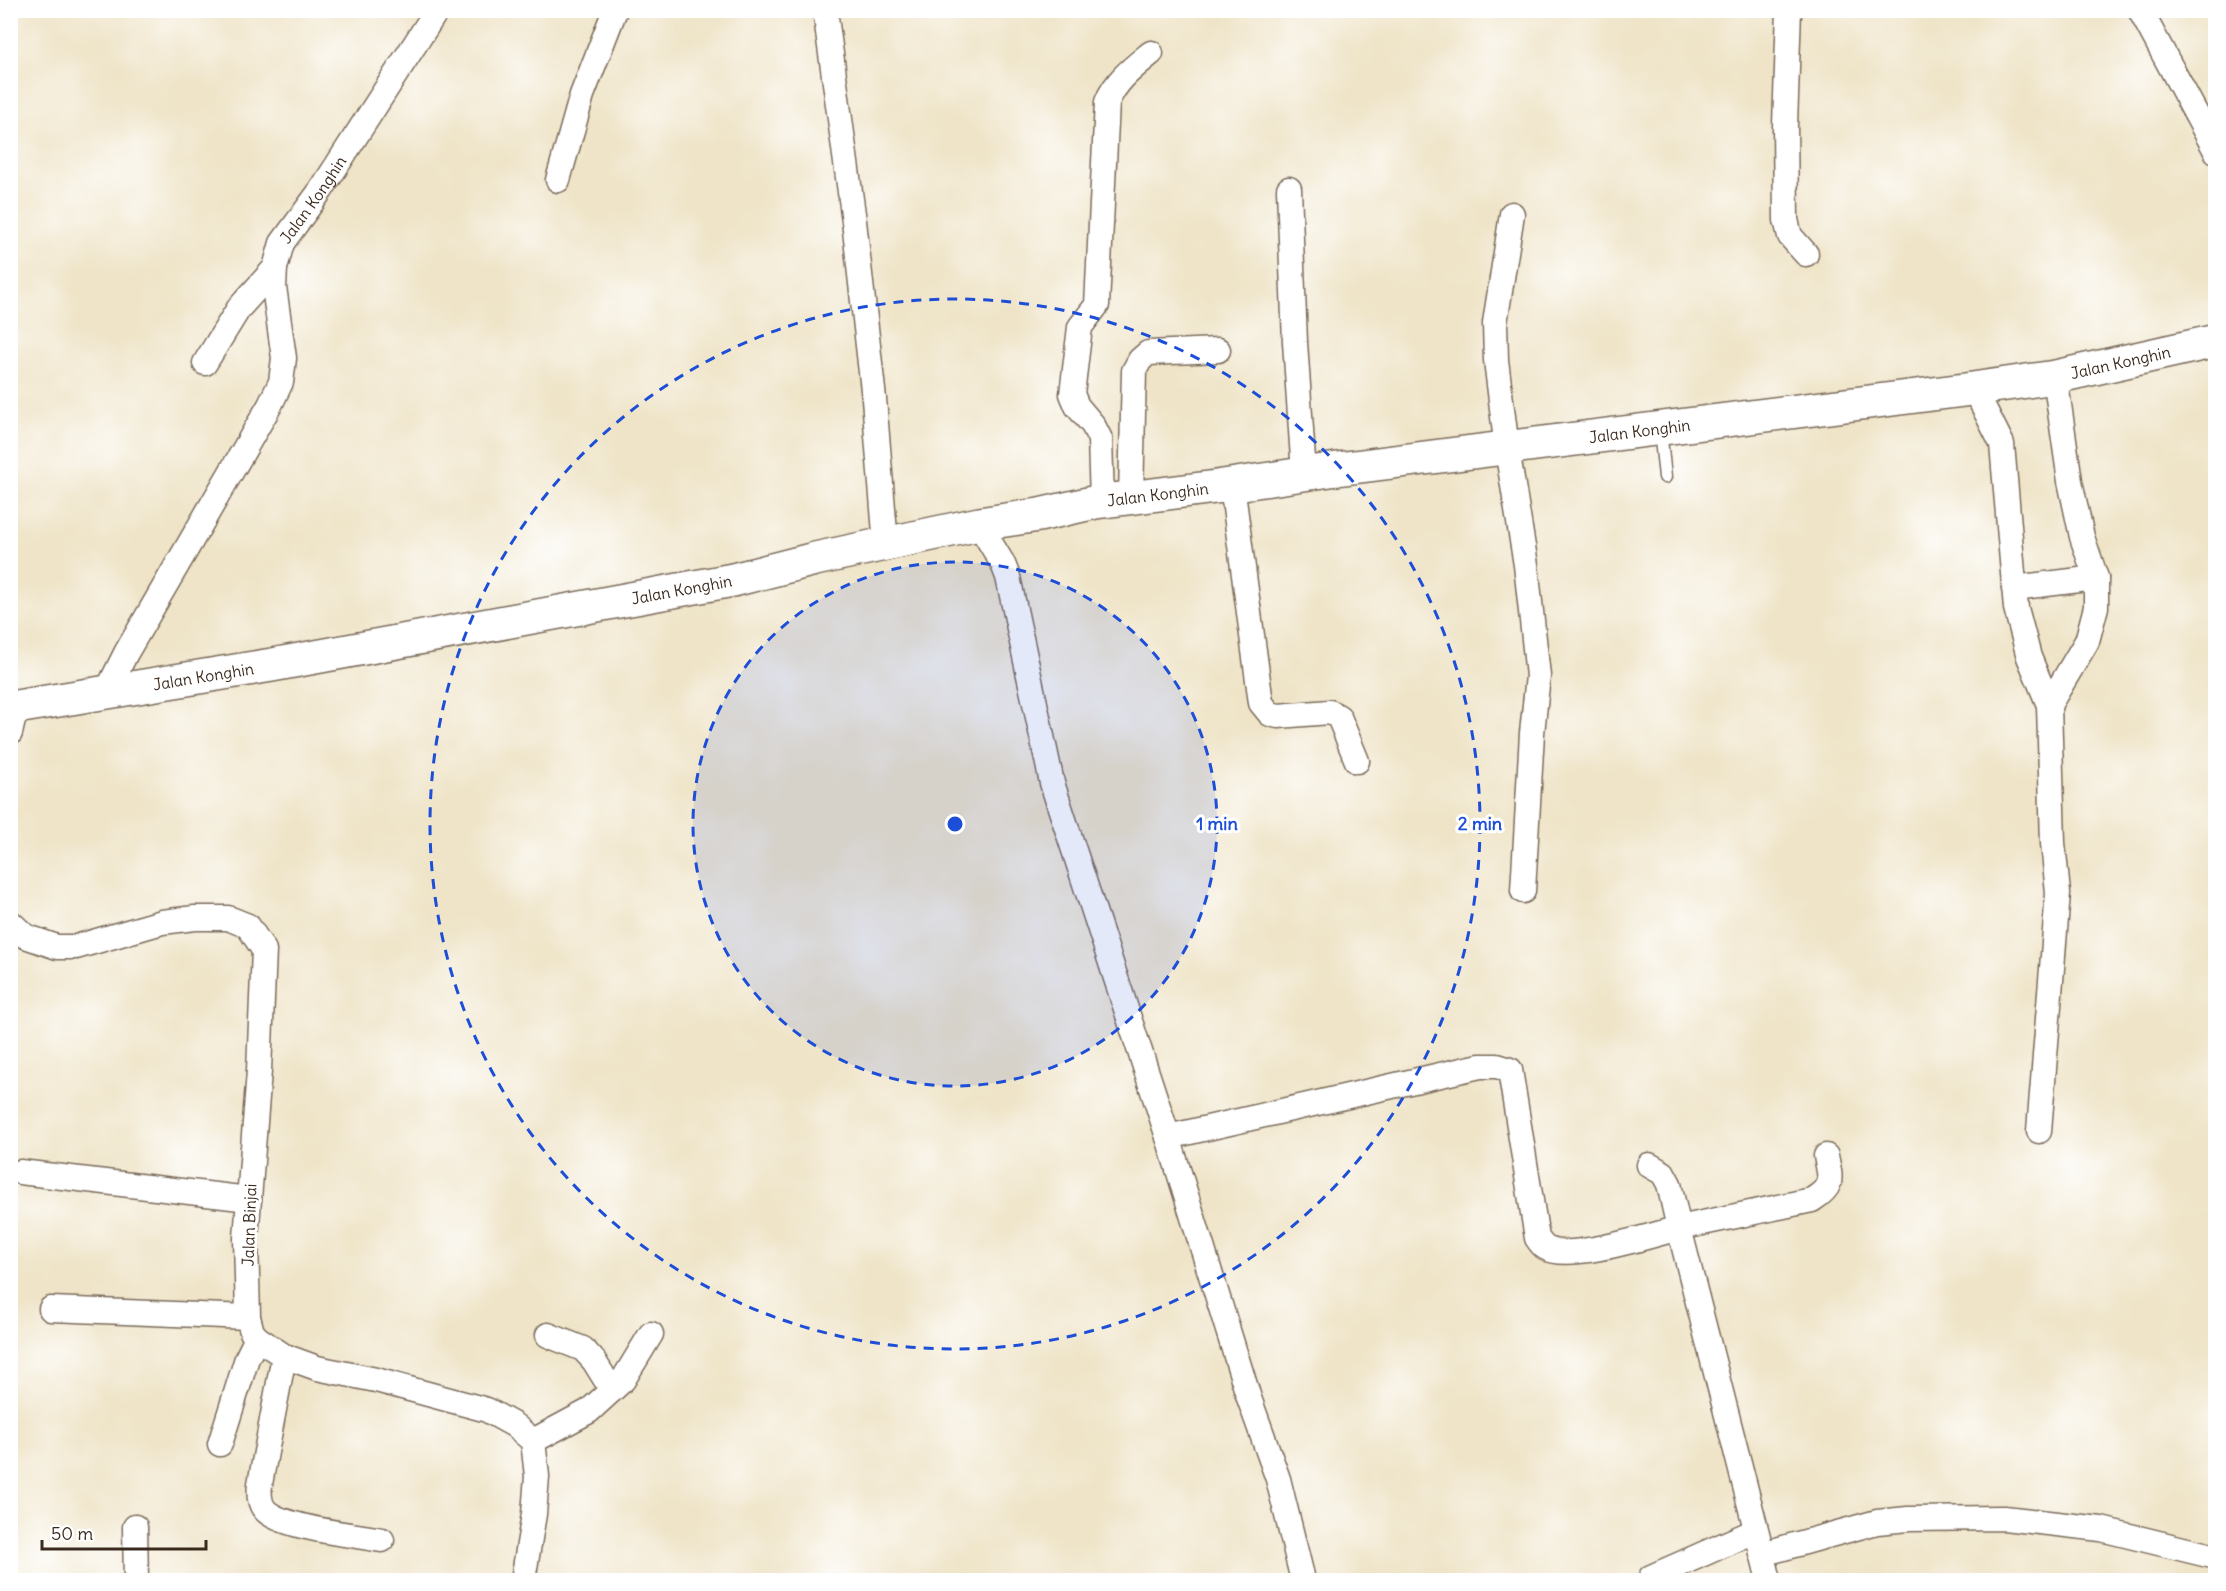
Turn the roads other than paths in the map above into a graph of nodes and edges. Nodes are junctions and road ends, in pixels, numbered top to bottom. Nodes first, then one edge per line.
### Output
1 (437, 10) edge
2 (615, 10) edge
3 (825, 10) edge
4 (1789, 10) edge
5 (2140, 10) edge
6 (1151, 52) dead end
7 (2216, 151) edge
8 (558, 180) dead end
9 (1289, 189) dead end
10 (1512, 214) dead end
11 (1806, 254) dead end
12 (275, 268) junction
13 (2216, 341) edge
14 (1218, 350) dead end
15 (205, 363) dead end
16 (2055, 377) junction
17 (1972, 389) junction
18 (1660, 430) junction
19 (1506, 449) junction
20 (1304, 474) junction
21 (1665, 477) dead end
22 (1232, 485) junction
23 (1117, 499) junction
24 (979, 524) junction
25 (886, 545) junction
26 (2096, 578) junction
27 (2014, 588) junction
28 (107, 692) junction
29 (2049, 705) junction
30 (12, 716) edge
31 (1357, 761) dead end
32 (1523, 891) dead end
33 (10, 922) edge
34 (2039, 1131) dead end
35 (1168, 1137) junction
36 (1826, 1156) dead end
37 (1649, 1165) dead end
38 (20, 1172) dead end
39 (249, 1199) junction
40 (1679, 1228) junction
41 (51, 1309) dead end
42 (252, 1328) junction
43 (651, 1334) dead end
44 (548, 1335) dead end
45 (284, 1356) junction
46 (612, 1390) junction
47 (533, 1441) junction
48 (220, 1444) dead end
49 (135, 1527) dead end
50 (1755, 1531) junction
51 (382, 1540) dead end
52 (1762, 1554) junction
53 (2216, 1557) edge
54 (1651, 1577) dead end
55 (136, 1581) edge
56 (523, 1581) edge
57 (1303, 1581) edge
58 (1769, 1581) edge

1 - 12 street, Jalan Konghin
2 - 8 street
3 - 25 street
4 - 11 street
5 - 7 street
6 - 23 street
9 - 20 street
10 - 19 street
12 - 15 street
12 - 28 street, Jalan Konghin
13 - 16 street, Jalan Konghin
14 - 23 street
16 - 17 street, Jalan Konghin
16 - 26 street
17 - 18 street, Jalan Konghin
17 - 27 street
18 - 19 street, Jalan Konghin
18 - 21 lane
19 - 20 street, Jalan Konghin
19 - 32 street
20 - 22 street, Jalan Konghin
22 - 23 street, Jalan Konghin
22 - 31 street
23 - 24 street, Jalan Konghin
24 - 25 street, Jalan Konghin
24 - 35 street
25 - 28 street, Jalan Konghin
26 - 27 street
26 - 29 street
27 - 29 street
28 - 30 street, Jalan Konghin
29 - 34 street
33 - 39 street, Jalan Binjai
35 - 40 street
35 - 57 street
36 - 40 street
37 - 40 street
38 - 39 street
39 - 42 street, Jalan Binjai
40 - 50 street
41 - 42 street
42 - 45 street
42 - 48 street
43 - 46 street
44 - 46 street
45 - 47 street
45 - 51 street
46 - 47 street
47 - 56 street
49 - 55 street
50 - 52 street
50 - 54 street
52 - 53 street
52 - 58 street

